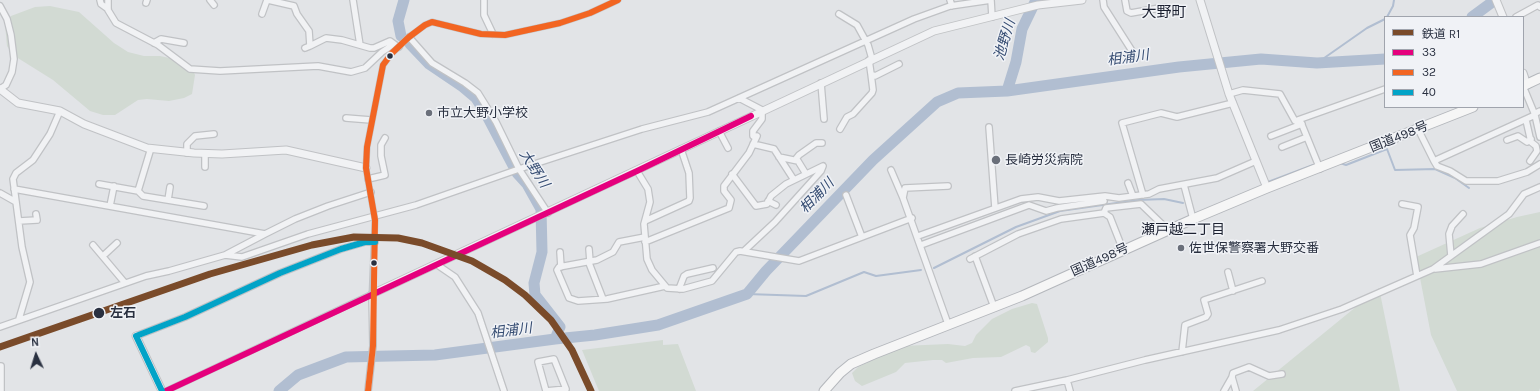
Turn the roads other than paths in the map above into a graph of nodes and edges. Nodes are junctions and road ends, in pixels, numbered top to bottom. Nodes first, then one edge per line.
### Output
1 (100, 0) edge
2 (108, 0) edge
3 (268, 0) edge
4 (353, 0) edge
5 (484, 0) edge
6 (618, 0) edge
7 (950, 0) edge
8 (991, 0) edge
9 (1082, 0) edge
10 (1103, 0) edge
11 (1125, 0) edge
12 (1200, 0) edge
13 (1496, 0) edge
14 (295, 3) edge
15 (0, 6) edge
16 (952, 6) junction
17 (1165, 7) dead end
18 (1540, 7) edge
19 (108, 8) junction
20 (262, 14) dead end
21 (839, 14) dead end
22 (1503, 16) edge
23 (1518, 16) edge
24 (992, 17) junction
25 (493, 34) junction
26 (409, 37) junction
27 (866, 41) junction
28 (154, 43) junction
29 (184, 43) dead end
30 (360, 45) junction
31 (396, 45) junction
32 (1134, 54) dead end
33 (871, 60) junction
34 (899, 64) dead end
35 (871, 74) junction
36 (1540, 78) edge
37 (821, 83) junction
38 (1524, 86) edge
39 (0, 89) edge
40 (1384, 89) edge
41 (1229, 94) junction
42 (739, 98) junction
43 (1233, 103) junction
44 (1471, 108) edge
45 (762, 110) junction
46 (60, 111) junction
47 (1536, 113) edge
48 (346, 118) dead end
49 (824, 119) dead end
50 (372, 120) junction
51 (1526, 120) junction
52 (1301, 122) junction
53 (989, 127) dead end
54 (840, 128) dead end
55 (1418, 129) junction
56 (719, 131) junction
57 (214, 134) dead end
58 (1271, 136) dead end
59 (1307, 137) junction
60 (1540, 137) edge
61 (385, 138) dead end
62 (755, 139) junction
63 (1530, 139) junction
64 (1507, 140) dead end
65 (822, 143) dead end
66 (1282, 147) dead end
67 (151, 148) junction
68 (728, 148) dead end
69 (681, 150) junction
70 (186, 153) junction
71 (205, 153) junction
72 (779, 157) junction
73 (795, 160) junction
74 (1256, 161) junction
75 (1434, 161) junction
76 (1530, 161) dead end
77 (1540, 164) edge
78 (205, 167) dead end
79 (366, 168) junction
80 (1320, 168) junction
81 (519, 169) junction
82 (891, 170) dead end
83 (637, 171) junction
84 (732, 174) junction
85 (806, 174) junction
86 (368, 179) junction
87 (794, 180) junction
88 (1128, 183) dead end
89 (99, 184) dead end
90 (1184, 185) junction
91 (114, 186) junction
92 (948, 186) dead end
93 (170, 187) dead end
94 (1540, 187) edge
95 (1267, 188) junction
96 (14, 189) junction
97 (138, 191) junction
98 (371, 192) junction
99 (0, 193) edge
100 (846, 195) dead end
101 (1143, 195) junction
102 (1133, 196) junction
103 (903, 198) junction
104 (1104, 199) junction
105 (168, 200) junction
106 (768, 201) junction
107 (16, 202) junction
108 (1402, 204) dead end
109 (776, 205) dead end
110 (110, 206) junction
111 (204, 206) dead end
112 (995, 208) junction
113 (1105, 211) junction
114 (548, 213) junction
115 (36, 214) dead end
116 (1463, 214) dead end
117 (912, 218) junction
118 (374, 219) junction
119 (1193, 219) junction
120 (19, 221) junction
121 (645, 221) junction
122 (1168, 230) junction
123 (265, 234) junction
124 (918, 236) junction
125 (862, 237) junction
126 (645, 239) junction
127 (375, 242) junction
128 (117, 243) dead end
129 (1540, 243) edge
130 (921, 245) junction
131 (93, 246) dead end
132 (589, 249) dead end
133 (745, 250) junction
134 (1123, 250) junction
135 (560, 252) dead end
136 (225, 255) junction
137 (103, 256) junction
138 (1451, 256) junction
139 (590, 263) junction
140 (436, 264) junction
141 (561, 267) junction
142 (713, 268) dead end
143 (1433, 269) junction
144 (1228, 272) dead end
145 (1418, 276) junction
146 (1262, 281) dead end
147 (125, 283) junction
148 (665, 286) junction
149 (679, 289) junction
150 (1233, 291) junction
151 (372, 294) junction
152 (604, 299) junction
153 (994, 307) junction
154 (19, 319) junction
155 (948, 324) junction
156 (0, 327) edge
157 (136, 336) joint
158 (1182, 352) junction
159 (1, 366) dead end
160 (1282, 374) dead end
161 (1232, 377) junction
162 (1067, 380) junction
163 (1, 391) edge
164 (162, 391) edge
165 (166, 391) edge
166 (368, 391) edge
167 (504, 391) edge
168 (546, 391) edge
169 (824, 391) edge
170 (1015, 391) edge
171 (1070, 391) edge
172 (1224, 391) edge
173 (1236, 391) edge

1 - 19 street
2 - 19 street
3 - 14 street
3 - 20 street
4 - 30 street
5 - 25 street
6 - 25 main road
7 - 16 street
8 - 16 street
8 - 24 street
9 - 24 street
10 - 32 street
11 - 17 street
12 - 41 street
13 - 22 street
14 - 30 street
15 - 39 street
16 - 27 street
18 - 23 street
19 - 28 street
21 - 27 street
24 - 33 street
25 - 26 main road
26 - 31 main road
26 - 81 street
27 - 33 street
27 - 42 street
28 - 29 street
28 - 31 street
30 - 31 street
31 - 50 main road
33 - 35 street
33 - 37 street
34 - 35 street
35 - 54 street
36 - 38 highway
37 - 45 street
37 - 49 street
38 - 47 street
39 - 46 street
40 - 52 street
41 - 43 street
41 - 52 street
42 - 45 street
42 - 81 street
43 - 74 street
43 - 101 street
44 - 55 highway, 国道498号
45 - 56 street
45 - 62 street
46 - 67 street
46 - 96 street
47 - 51 street
47 - 60 street
48 - 50 street
50 - 79 main road
51 - 63 street
51 - 75 street
52 - 58 street
52 - 59 street
53 - 112 street
55 - 75 street
55 - 80 highway, 国道498号
56 - 68 street
56 - 69 street
57 - 70 street
59 - 66 street
59 - 80 street
61 - 86 street
62 - 72 street
62 - 84 street
63 - 64 street
63 - 76 street
65 - 73 street
67 - 70 street
67 - 97 street
69 - 83 street
69 - 121 street
70 - 71 street
71 - 78 street
71 - 79 street
72 - 73 street
72 - 87 street
73 - 85 street
74 - 90 street
74 - 95 street
75 - 77 street
79 - 86 main road
80 - 95 highway, 国道498号
81 - 114 street
81 - 118 street
82 - 103 street
83 - 114 street
83 - 121 street
84 - 106 street
84 - 126 street
85 - 87 street
85 - 133 street
86 - 98 main road
87 - 106 street
88 - 102 street
89 - 91 street
90 - 101 street
90 - 119 street
91 - 97 street
91 - 110 street
92 - 103 street
93 - 105 street
94 - 138 street
95 - 119 highway, 国道498号
96 - 107 street
96 - 110 street
97 - 105 street
98 - 118 main road
98 - 123 street
99 - 107 street
100 - 125 street
101 - 102 street
102 - 104 street
103 - 117 street
104 - 112 street
104 - 113 street
104 - 130 street
105 - 111 street
106 - 109 street
107 - 120 street
108 - 145 street
110 - 123 street
112 - 124 street
113 - 122 street
113 - 134 street
113 - 153 street
114 - 140 street
115 - 120 street
116 - 138 street
117 - 124 street
117 - 125 street
118 - 127 main road
118 - 136 street
119 - 122 highway, 国道498号
120 - 154 street
121 - 126 street
122 - 134 highway, 国道498号
123 - 136 street
124 - 130 street
125 - 133 street
126 - 139 street
126 - 148 street
127 - 151 main road
127 - 157 street
128 - 137 street
129 - 143 street
130 - 155 street
131 - 137 street
132 - 139 street
133 - 149 street
134 - 153 highway, 国道498号
135 - 141 street
136 - 147 street
137 - 147 street
138 - 143 street
139 - 141 street
139 - 152 street
140 - 151 street
140 - 167 street
141 - 152 street
142 - 149 street
143 - 145 street
144 - 150 street
145 - 158 street
146 - 150 street
147 - 154 street
148 - 149 street
148 - 152 street
150 - 158 street
151 - 165 main road
151 - 166 street
153 - 155 highway, 国道498号
154 - 156 street
155 - 169 highway, 国道498号
157 - 164 street
158 - 162 street
159 - 163 street
160 - 161 street
161 - 172 street
161 - 173 street
162 - 170 street
162 - 171 street
168 - 168 street

